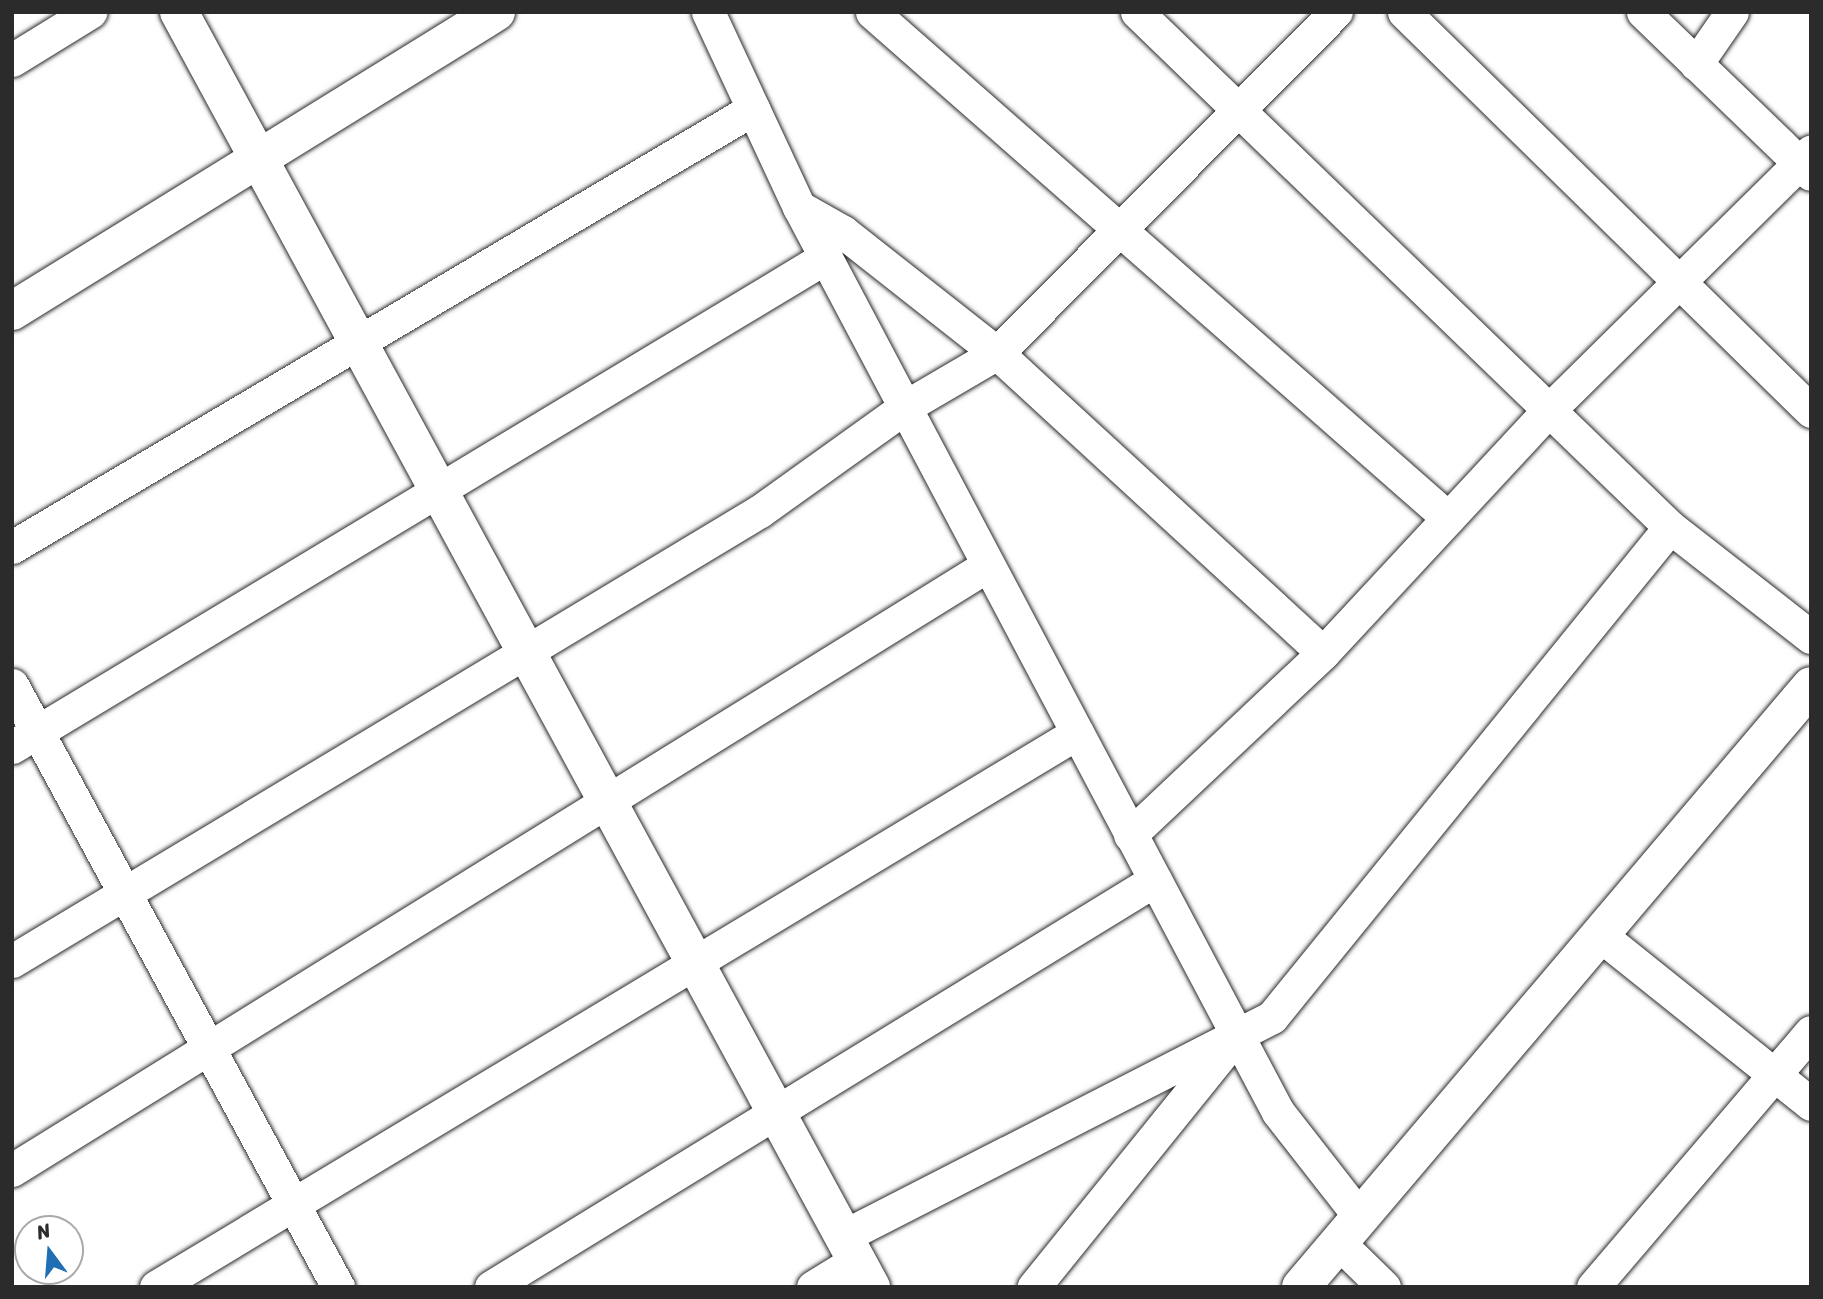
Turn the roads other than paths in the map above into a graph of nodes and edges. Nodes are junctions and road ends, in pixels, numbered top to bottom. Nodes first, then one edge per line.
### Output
1 (90, 12) edge
2 (179, 12) edge
3 (496, 12) edge
4 (708, 12) edge
5 (873, 12) edge
6 (1137, 12) edge
7 (1336, 12) edge
8 (1405, 12) edge
9 (1643, 12) edge
10 (1732, 12) edge
11 (12, 60) edge
12 (1696, 64) junction
13 (753, 109) junction
14 (1239, 110) junction
15 (256, 158) junction
16 (1808, 164) edge
17 (799, 207) junction
18 (1120, 230) junction
19 (826, 257) junction
20 (1682, 281) junction
21 (12, 311) edge
22 (357, 343) junction
23 (997, 353) junction
24 (905, 407) junction
25 (1549, 410) junction
26 (1811, 411) edge
27 (437, 491) junction
28 (1448, 518) junction
29 (1670, 527) junction
30 (12, 547) edge
31 (988, 565) junction
32 (1811, 637) edge
33 (526, 653) junction
34 (1323, 653) junction
35 (12, 685) edge
36 (1811, 686) edge
37 (1077, 733) junction
38 (25, 739) edge
39 (606, 801) junction
40 (1130, 835) junction
41 (1154, 880) junction
42 (126, 894) junction
43 (1600, 935) junction
44 (12, 961) edge
45 (695, 963) junction
46 (1811, 1032) edge
47 (1237, 1035) junction
48 (209, 1048) junction
49 (1774, 1075) junction
50 (1811, 1104) edge
51 (776, 1112) junction
52 (12, 1170) edge
53 (294, 1204) junction
54 (1349, 1230) junction
55 (857, 1261) edge
56 (156, 1287) edge
57 (338, 1287) edge
58 (491, 1287) edge
59 (813, 1287) edge
60 (1034, 1287) edge
61 (1301, 1287) edge
62 (1384, 1287) edge
63 (1593, 1287) edge

1 - 11 street
2 - 15 street
3 - 15 street
4 - 13 street
5 - 18 street
6 - 14 street
7 - 14 street
8 - 20 street
9 - 12 street
10 - 12 street
12 - 16 street
13 - 17 street
13 - 22 street
14 - 18 street
14 - 25 street
15 - 21 street
15 - 22 street
16 - 20 street
17 - 19 street
17 - 23 street
18 - 23 street
18 - 28 street
19 - 24 street
19 - 27 street
20 - 25 street
20 - 26 street
22 - 27 street
22 - 30 street
23 - 24 street
23 - 34 street
24 - 31 street
24 - 33 street
25 - 28 street
25 - 29 street
27 - 33 street
27 - 38 street
28 - 34 street
29 - 32 street
29 - 47 street
31 - 37 street
31 - 39 street
33 - 39 street
33 - 42 street
34 - 40 street
35 - 38 street
36 - 43 street
37 - 40 street
37 - 45 street
38 - 42 street
39 - 45 street
39 - 48 street
40 - 41 street
41 - 47 street
41 - 51 street
42 - 44 street
42 - 48 street
43 - 49 street
43 - 54 street
45 - 51 street
45 - 53 street
46 - 49 street
47 - 54 street
47 - 55 street
47 - 60 street
48 - 52 street
48 - 53 street
49 - 50 street
49 - 63 street
51 - 55 street
51 - 58 street
53 - 56 street
53 - 57 street
54 - 61 street
54 - 62 street
55 - 59 street

